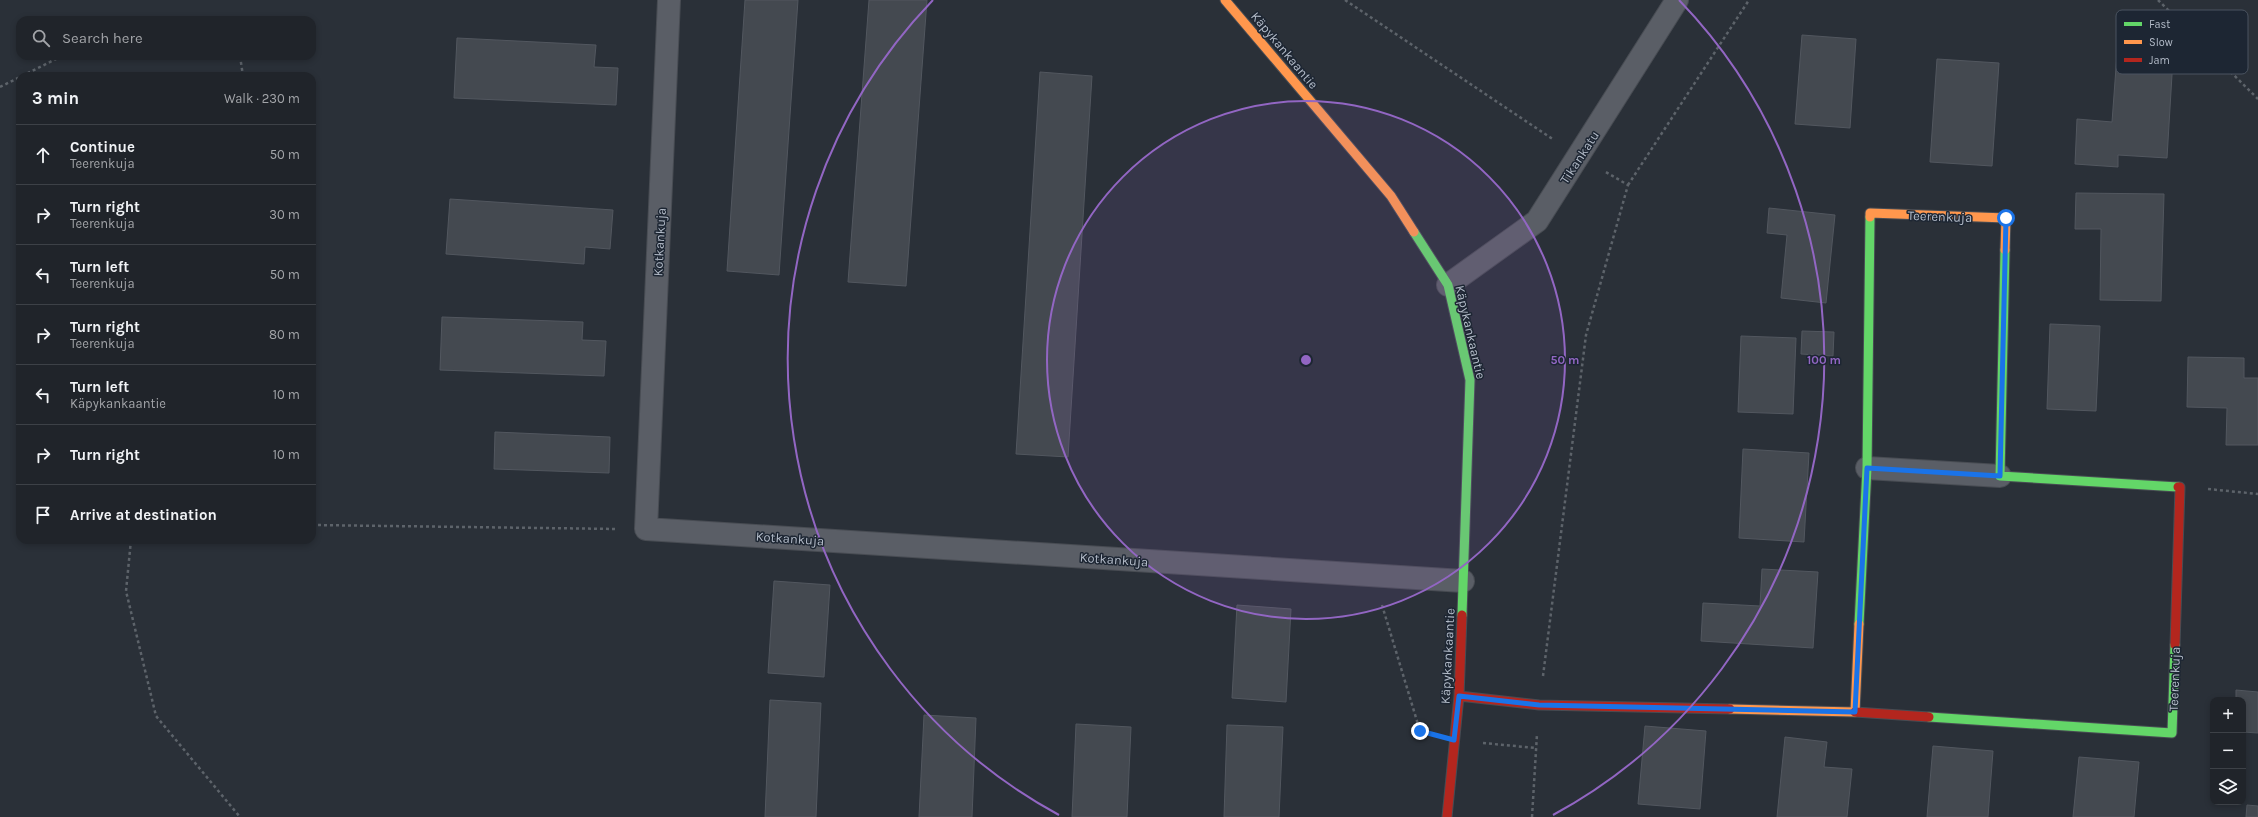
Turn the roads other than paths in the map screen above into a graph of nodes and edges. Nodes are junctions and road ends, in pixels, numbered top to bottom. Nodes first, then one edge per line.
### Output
1 (669, 0) edge
2 (1225, 0) edge
3 (1678, 0) edge
4 (1448, 286) junction
5 (1867, 468) junction
6 (2000, 476) junction
7 (1463, 581) junction
8 (1459, 696) junction
9 (1855, 712) junction
10 (1447, 817) edge

1 - 7 street, Kotkankuja
2 - 4 street, Käpykankaantie
3 - 4 street, Tikankatu
4 - 7 street, Käpykankaantie
5 - 6 street
5 - 6 street, Teerenkuja
5 - 9 street, Teerenkuja
6 - 9 street, Teerenkuja
7 - 8 street, Käpykankaantie
8 - 9 street, Teerenkuja
8 - 10 street, Käpykankaantie

